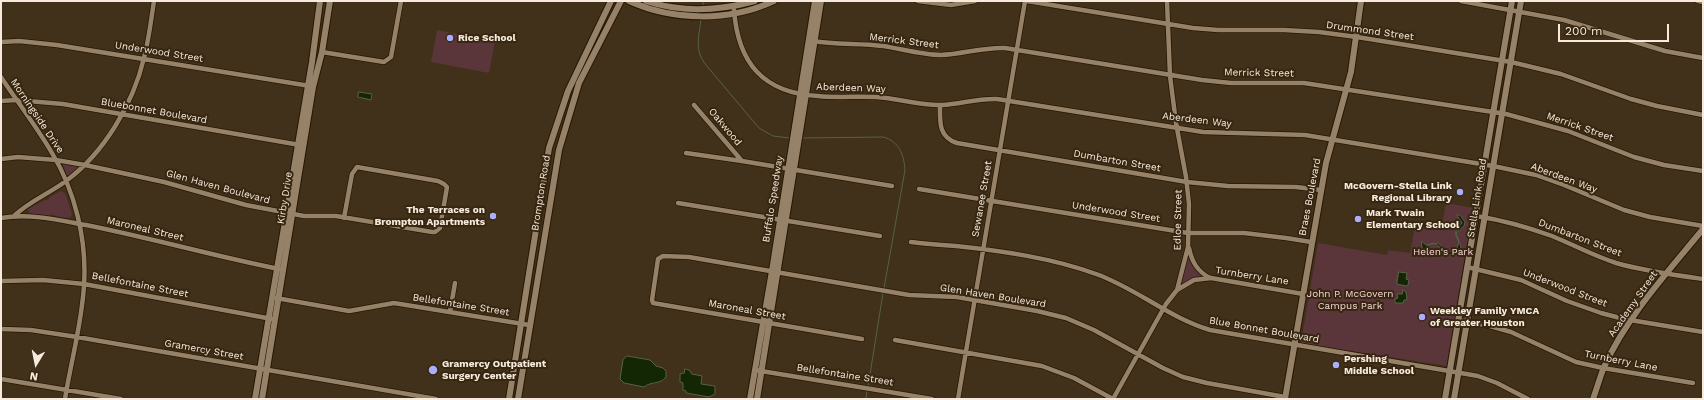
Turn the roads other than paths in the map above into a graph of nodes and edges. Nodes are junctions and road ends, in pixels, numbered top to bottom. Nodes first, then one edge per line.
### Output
1 (154, 1) edge
2 (320, 1) edge
3 (330, 1) edge
4 (401, 1) edge
5 (611, 1) edge
6 (621, 1) edge
7 (628, 1) edge
8 (646, 1) edge
9 (755, 1) edge
10 (774, 1) edge
11 (815, 1) edge
12 (821, 1) edge
13 (918, 1) edge
14 (975, 1) edge
15 (1026, 1) edge
16 (1167, 1) edge
17 (1361, 1) edge
18 (1461, 1) edge
19 (1512, 1) edge
20 (1521, 1) edge
21 (1698, 1) edge
22 (1703, 2) edge
23 (1510, 9) junction
24 (734, 10) junction
25 (1519, 11) junction
26 (697, 13) junction
27 (1167, 24) junction
28 (317, 29) junction
29 (1357, 37) junction
30 (812, 41) junction
31 (1, 42) edge
32 (592, 42) junction
33 (598, 45) junction
34 (1017, 50) junction
35 (322, 52) junction
36 (144, 58) junction
37 (1703, 58) edge
38 (1502, 61) junction
39 (1511, 62) junction
40 (1170, 76) junction
41 (1, 77) edge
42 (310, 86) junction
43 (1347, 89) junction
44 (568, 91) junction
45 (803, 94) junction
46 (576, 96) junction
47 (16, 100) junction
48 (1008, 100) junction
49 (1, 101) edge
50 (694, 104) dead end
51 (940, 105) junction
52 (1493, 112) junction
53 (1502, 114) junction
54 (122, 115) junction
55 (1703, 115) edge
56 (1177, 128) junction
57 (1332, 139) junction
58 (300, 145) junction
59 (1000, 150) junction
60 (686, 153) dead end
61 (1, 158) edge
62 (56, 160) junction
63 (742, 161) junction
64 (85, 165) junction
65 (1484, 165) junction
66 (1493, 166) junction
67 (791, 169) junction
68 (1703, 171) edge
69 (66, 182) junction
70 (1187, 182) junction
71 (892, 186) dead end
72 (919, 190) dead end
73 (1321, 190) junction
74 (991, 200) junction
75 (678, 203) dead end
76 (289, 213) junction
77 (15, 215) junction
78 (1476, 216) junction
79 (1484, 217) junction
80 (1, 218) edge
81 (344, 218) junction
82 (783, 220) junction
83 (79, 224) junction
84 (1703, 226) edge
85 (1703, 229) edge
86 (1188, 233) junction
87 (880, 236) dead end
88 (535, 240) junction
89 (544, 241) junction
90 (911, 242) dead end
91 (1311, 242) junction
92 (1188, 247) junction
93 (983, 250) junction
94 (1467, 268) junction
95 (280, 269) junction
96 (1476, 269) junction
97 (775, 272) junction
98 (1666, 274) junction
99 (1211, 278) junction
100 (655, 279) joint
101 (1703, 279) edge
102 (1, 281) edge
103 (456, 283) dead end
104 (84, 284) junction
105 (1177, 290) junction
106 (1303, 294) junction
107 (275, 298) junction
108 (974, 300) junction
109 (1164, 308) junction
110 (450, 312) junction
111 (271, 319) junction
112 (1458, 320) junction
113 (1631, 320) junction
114 (1467, 321) junction
115 (766, 322) junction
116 (522, 324) junction
117 (529, 325) junction
118 (1, 329) edge
119 (1703, 332) edge
120 (77, 336) junction
121 (862, 339) dead end
122 (895, 340) dead end
123 (1294, 345) junction
124 (966, 352) junction
125 (1138, 354) junction
126 (260, 368) junction
127 (1603, 368) junction
128 (266, 370) junction
129 (755, 370) junction
130 (762, 371) junction
131 (1449, 371) junction
132 (1458, 372) junction
133 (1, 378) edge
134 (1693, 384) dead end
135 (67, 390) junction
136 (1285, 398) edge
137 (65, 399) edge
138 (121, 399) edge
139 (255, 399) edge
140 (262, 399) edge
141 (436, 399) edge
142 (510, 399) edge
143 (518, 399) edge
144 (750, 399) edge
145 (757, 399) edge
146 (932, 399) edge
147 (958, 399) edge
148 (1113, 399) edge
149 (1446, 399) edge
150 (1454, 399) edge
151 (1528, 399) edge
152 (1593, 399) edge

1 - 36 street
2 - 28 main road, Kirby Drive
3 - 35 main road, Kirby Drive
4 - 35 street
5 - 32 main road, Brompton Road
6 - 33 main road, Brompton Road
7 - 26 main road
8 - 26 main road
9 - 24 main road
10 - 24 main road
11 - 30 main road, Buffalo Speedway
12 - 30 main road, Buffalo Speedway
13 - 14 street
15 - 27 street, Drummond Street
15 - 34 street, Sewanee Street
16 - 27 street, Edloe Street
17 - 29 main road, Braes Boulevard
18 - 23 street
19 - 23 main road, Stella Link Road
20 - 25 main road, Stella Link Road
21 - 22 street
23 - 25 street
23 - 38 main road, Stella Link Road
24 - 26 main road
24 - 45 street, Aberdeen Way
25 - 37 street
25 - 39 main road, Stella Link Road
27 - 29 street, Drummond Street
27 - 40 street, Edloe Street
28 - 35 main road
28 - 42 main road, Kirby Drive
29 - 38 street, Drummond Street
29 - 43 main road, Braes Boulevard
30 - 34 street, Merrick Street
30 - 45 main road, Buffalo Speedway
31 - 36 street, Underwood Street
32 - 33 main road
32 - 44 main road, Brompton Road
33 - 46 main road, Brompton Road
34 - 40 street, Merrick Street
34 - 48 street, Sewanee Street
35 - 42 main road, Kirby Drive
36 - 42 street, Underwood Street
36 - 54 street
38 - 39 street, Drummond Street
38 - 52 main road, Stella Link Road
39 - 53 main road, Stella Link Road
39 - 55 street, Drummond Street
40 - 43 street, Merrick Street
40 - 56 street, Edloe Street
41 - 47 street, Morningside Drive
42 - 58 main road, Kirby Drive
43 - 52 street, Merrick Street
43 - 57 main road, Braes Boulevard
44 - 46 main road
44 - 88 main road, Brompton Road
45 - 51 street, Aberdeen Way
45 - 67 main road, Buffalo Speedway
46 - 89 main road, Brompton Road
47 - 49 street, Bluebonnet Boulevard
47 - 54 street, Bluebonnet Boulevard
47 - 62 street, Morningside Drive
48 - 51 street, Aberdeen Way
48 - 56 street, Aberdeen Way
48 - 59 street, Sewanee Street
50 - 63 street, Oakwood
51 - 59 street, Dumbarton Street
52 - 53 street, Merrick Street
52 - 65 main road, Stella Link Road
53 - 66 main road, Stella Link Road
53 - 68 street, Merrick Street
54 - 58 street, Bluebonnet Boulevard
54 - 64 street
56 - 57 street, Aberdeen Way
56 - 70 street, Edloe Street
57 - 65 street, Aberdeen Way
57 - 73 main road, Braes Boulevard
58 - 76 main road, Kirby Drive
59 - 70 street, Dumbarton Street
59 - 74 street, Sewanee Street
60 - 63 street
61 - 62 street, Glen Haven Boulevard
62 - 64 street, Glen Haven Boulevard
62 - 69 street, Morningside Drive
63 - 67 street
64 - 69 street
64 - 76 street, Glen Haven Boulevard
65 - 66 street, Aberdeen Way
65 - 78 main road, Stella Link Road
66 - 79 main road, Stella Link Road
66 - 84 street, Aberdeen Way
67 - 71 street
67 - 82 main road, Buffalo Speedway
69 - 77 street
69 - 83 street, Morningside Drive
70 - 73 street, Dumbarton Street
70 - 86 street, Edloe Street
72 - 74 street, Underwood Street
73 - 91 main road, Braes Boulevard
74 - 86 street, Underwood Street
74 - 93 street, Sewanee Street
75 - 82 street
76 - 81 street, Glen Haven Boulevard
76 - 95 main road, Kirby Drive
77 - 80 street, Maroneal Street
77 - 83 street, Maroneal Street
78 - 79 street, Dumbarton Street
78 - 94 main road, Stella Link Road
79 - 96 main road, Stella Link Road
79 - 98 street, Dumbarton Street
81 - 81 street, Glen Haven Boulevard
82 - 87 street
82 - 97 main road, Buffalo Speedway
83 - 95 street, Maroneal Street
83 - 104 street, Morningside Drive
85 - 98 main road, Academy Street
86 - 91 street, Underwood Street
86 - 92 street, Edloe Street
88 - 89 main road
88 - 116 main road, Brompton Road
89 - 117 main road, Brompton Road
90 - 93 street, Blue Bonnet Boulevard
91 - 106 main road, Braes Boulevard
92 - 99 street
92 - 105 street, Edloe Street
93 - 108 street, Sewanee Street
93 - 109 street, Blue Bonnet Boulevard
94 - 96 street, Underwood Street
94 - 112 main road, Stella Link Road
95 - 107 main road, Kirby Drive
96 - 113 street, Underwood Street
96 - 114 main road, Stella Link Road
97 - 100 street, Glen Haven Boulevard
97 - 108 street, Glen Haven Boulevard
97 - 115 main road, Buffalo Speedway
98 - 101 street, Dumbarton Street
98 - 113 main road, Academy Street
99 - 105 street, Turnberry Lane
99 - 106 street, Turnberry Lane
100 - 115 street, Maroneal Street
102 - 104 street, Bellefontaine Street
103 - 110 street
104 - 111 street, Bellefontaine Street
104 - 120 street, Morningside Drive
105 - 109 street, Edloe Street
106 - 123 main road, Braes Boulevard
107 - 110 street, Bellefontaine Street
107 - 111 main road, Kirby Drive
108 - 124 street, Sewanee Street
108 - 125 street, Glen Haven Boulevard
109 - 123 street, Blue Bonnet Boulevard
109 - 125 street, Edloe Street
110 - 116 street, Bellefontaine Street
111 - 126 main road, Kirby Drive
111 - 128 main road, Kirby Drive
112 - 114 street, Turnberry Lane
112 - 131 main road, Stella Link Road
113 - 119 street, Underwood Street
113 - 127 main road, Academy Street
114 - 127 street, Turnberry Lane
114 - 132 main road, Stella Link Road
115 - 121 street, Maroneal Street
115 - 129 main road, Buffalo Speedway
115 - 130 main road, Buffalo Speedway
116 - 117 street, Bellefontaine Street
116 - 142 main road, Brompton Road
117 - 143 main road, Brompton Road
118 - 120 street, Gramercy Street
120 - 126 street, Gramercy Street
120 - 135 street, Morningside Drive
122 - 124 street
123 - 131 street, Blue Bonnet Boulevard
123 - 136 main road, Braes Boulevard
124 - 147 street, Sewanee Street
124 - 148 street
125 - 136 street, Glen Haven Boulevard
125 - 148 street, Edloe Street
126 - 128 street, Gramercy Street
126 - 139 main road, Kirby Drive
127 - 134 street, Turnberry Lane
127 - 152 main road, Academy Street
128 - 140 main road, Kirby Drive
128 - 141 street, Gramercy Street
129 - 130 street, Bellefontaine Street
129 - 144 main road, Buffalo Speedway
130 - 145 main road, Buffalo Speedway
130 - 146 street, Bellefontaine Street
131 - 132 street, Blue Bonnet Boulevard
131 - 149 main road, Stella Link Road
132 - 150 main road, Stella Link Road
132 - 151 street, Blue Bonnet Boulevard
133 - 135 street
135 - 137 street, Morningside Drive
135 - 138 street

